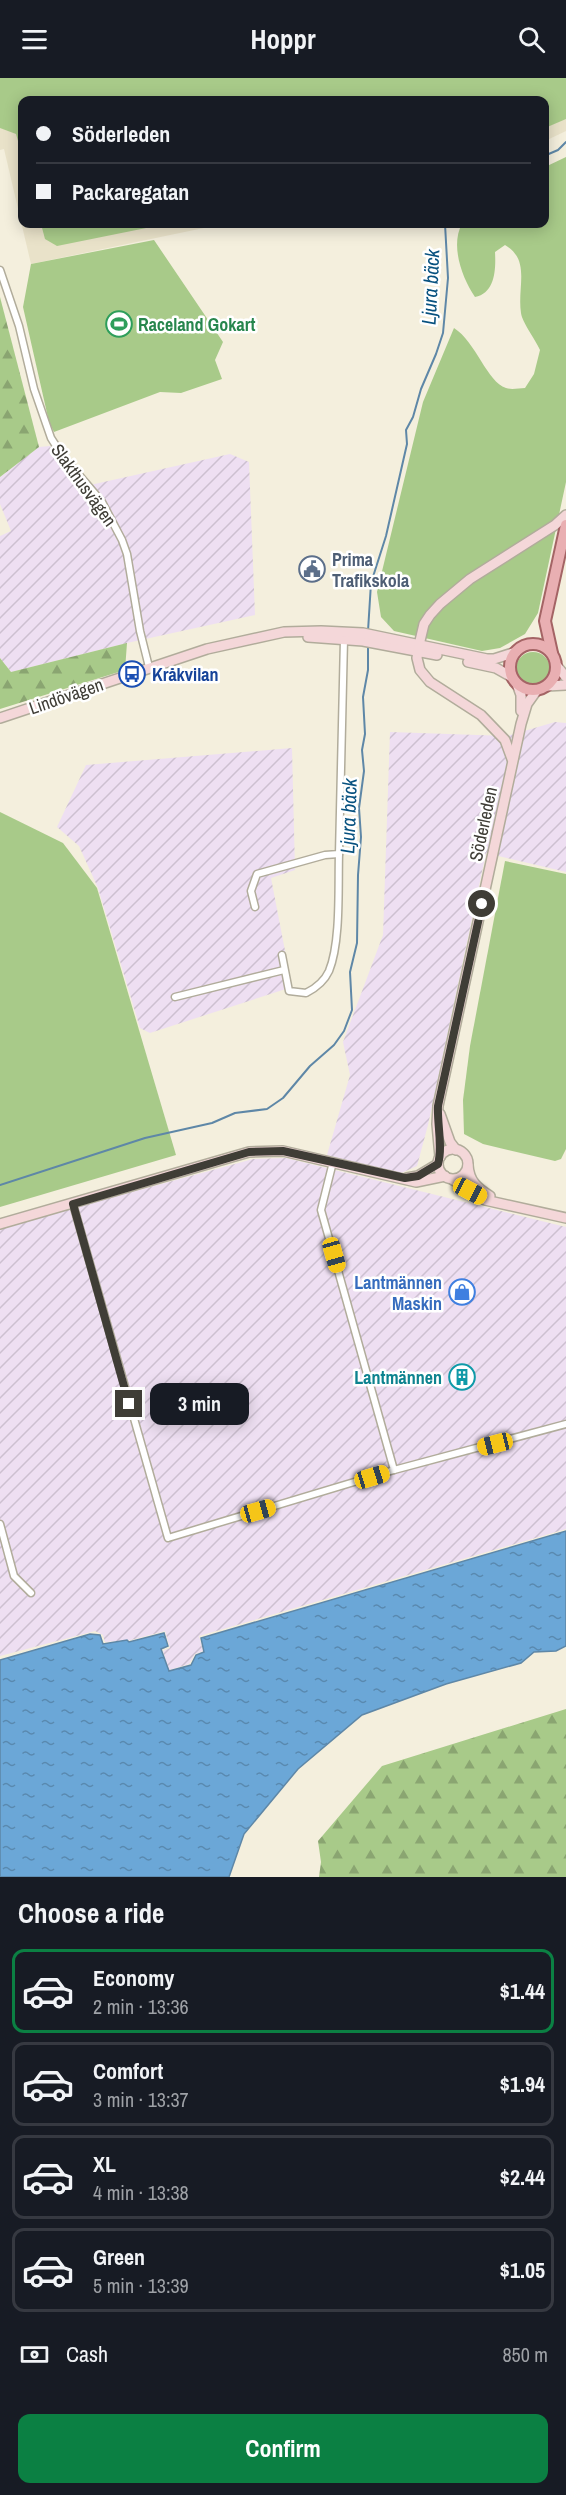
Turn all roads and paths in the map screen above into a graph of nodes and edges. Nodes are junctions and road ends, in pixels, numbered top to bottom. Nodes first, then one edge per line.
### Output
1 (0, 270) edge
2 (566, 515) edge
3 (566, 526) edge
4 (547, 610) junction
5 (270, 637) junction
6 (367, 638) junction
7 (344, 639) junction
8 (418, 648) junction
9 (519, 649) junction
10 (552, 654) junction
11 (556, 665) junction
12 (149, 667) junction
13 (566, 677) edge
14 (515, 680) junction
15 (566, 685) edge
16 (542, 688) junction
17 (0, 718) edge
18 (520, 724) junction
19 (513, 762) junction
20 (339, 854) junction
21 (255, 906) dead end
22 (282, 955) dead end
23 (284, 970) junction
24 (175, 997) dead end
25 (438, 1106) junction
26 (456, 1150) junction
27 (439, 1160) junction
28 (333, 1162) junction
29 (468, 1165) junction
30 (405, 1178) junction
31 (449, 1178) junction
32 (500, 1202) junction
33 (73, 1204) junction
34 (566, 1218) edge
35 (0, 1224) edge
36 (566, 1424) edge
37 (394, 1470) junction
38 (0, 1524) edge
39 (31, 1593) dead end

1 - 12 street, Slakthusvägen
2 - 8 main road
3 - 4 main road
4 - 9 main road
4 - 10 main road
5 - 6 main road, Lindövägen
5 - 7 main road, Lindövägen
5 - 12 main road, Lindövägen
6 - 7 main road, Lindövägen
6 - 8 main road, Lindövägen
7 - 20 street
8 - 9 main road, Lindövägen
8 - 14 main road, Lindövägen
8 - 19 main road
9 - 10 main road
9 - 14 main road
10 - 11 main road
11 - 13 main road
11 - 16 main road
12 - 17 main road, Lindövägen
14 - 16 main road
14 - 18 main road, Söderleden
15 - 16 main road
16 - 18 main road, Söderleden
18 - 19 main road, Söderleden
19 - 25 main road, Söderleden
20 - 21 street
20 - 23 street
22 - 23 street
23 - 24 street
25 - 26 main road
25 - 27 main road, Söderleden
26 - 27 main road
26 - 29 main road
27 - 30 main road
27 - 31 main road
28 - 30 main road
28 - 33 main road
28 - 37 street
29 - 31 main road
29 - 32 main road
30 - 31 main road
31 - 32 main road
32 - 34 main road
33 - 35 main road
33 - 37 street
36 - 37 street
38 - 39 street

